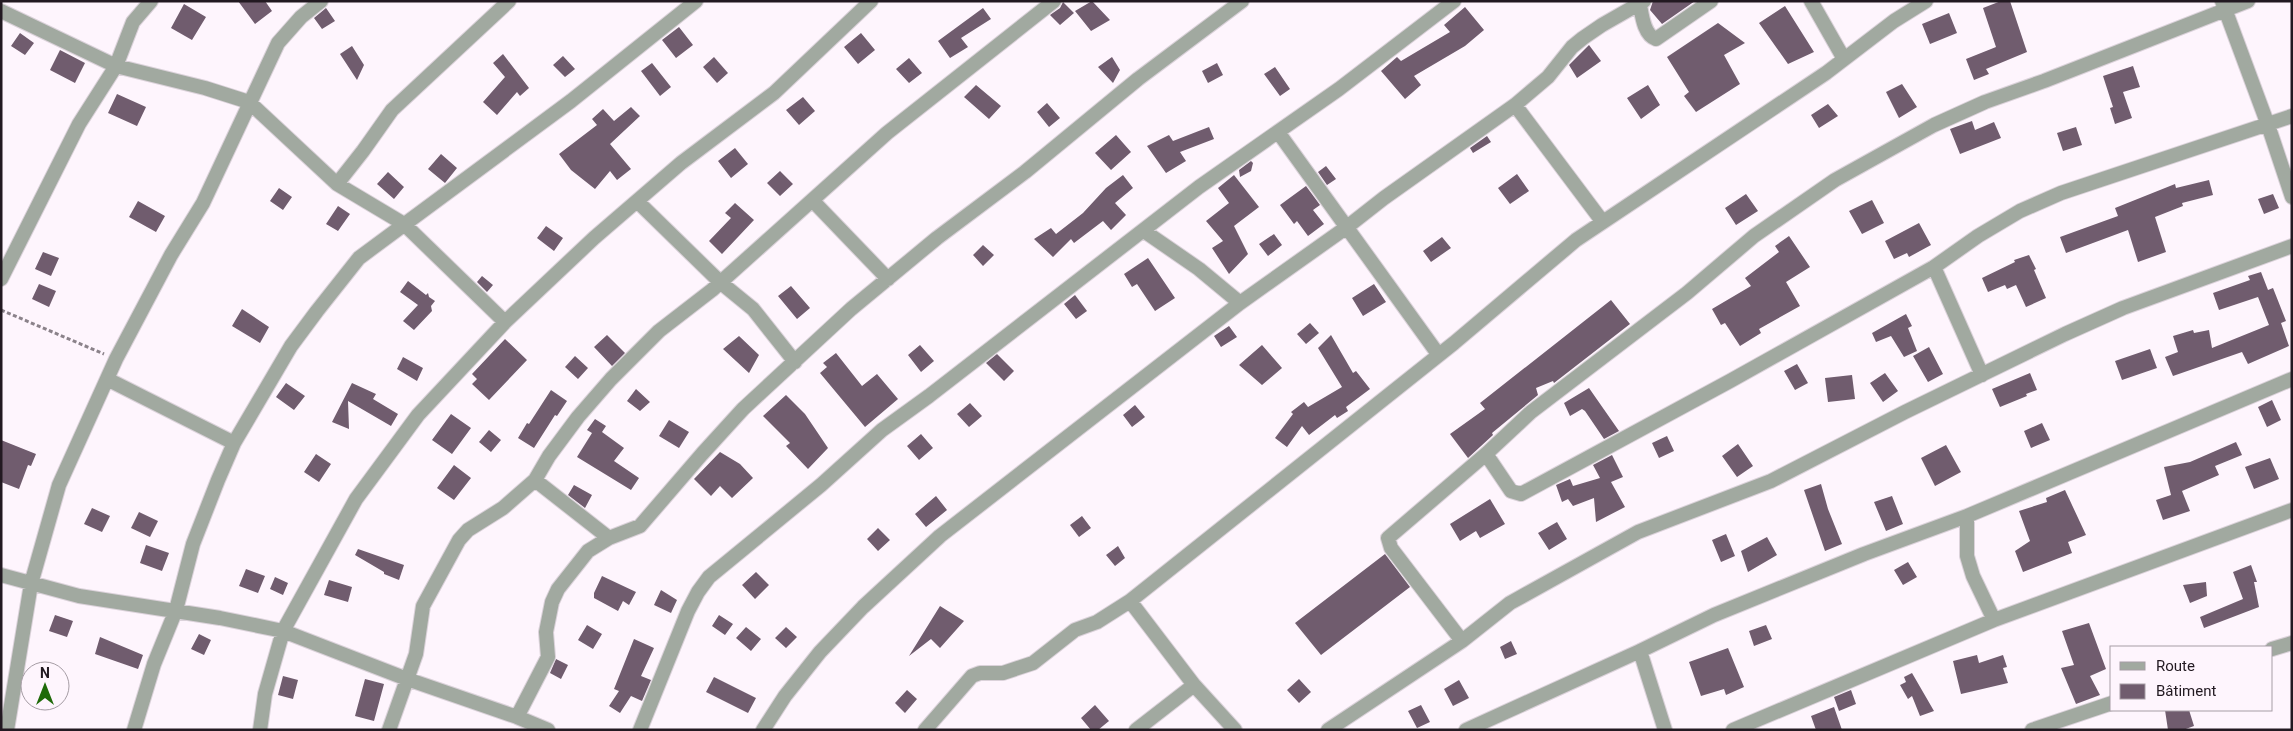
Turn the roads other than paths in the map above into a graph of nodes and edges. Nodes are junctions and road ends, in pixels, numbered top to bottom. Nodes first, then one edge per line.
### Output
1 (151, 1) edge
2 (321, 1) edge
3 (509, 1) edge
4 (696, 1) edge
5 (871, 1) edge
6 (1054, 1) edge
7 (1242, 1) edge
8 (1454, 1) edge
9 (1711, 1) edge
10 (1811, 1) edge
11 (1926, 1) edge
12 (2248, 1) edge
13 (1642, 3) edge
14 (2224, 6) edge
15 (1, 11) edge
16 (1844, 59) junction
17 (116, 66) junction
18 (250, 102) junction
19 (1515, 105) junction
20 (2292, 116) edge
21 (2268, 125) junction
22 (1278, 132) junction
23 (337, 184) junction
24 (2292, 197) edge
25 (813, 201) junction
26 (638, 202) junction
27 (1602, 221) junction
28 (404, 224) junction
29 (1347, 227) junction
30 (1144, 231) junction
31 (2292, 246) edge
32 (1934, 267) junction
33 (888, 279) junction
34 (1, 280) edge
35 (720, 282) junction
36 (1240, 302) junction
37 (505, 322) junction
38 (1438, 354) junction
39 (795, 362) junction
40 (1982, 375) junction
41 (107, 379) junction
42 (2292, 379) edge
43 (234, 443) junction
44 (1486, 454) junction
45 (535, 480) junction
46 (2292, 510) edge
47 (1967, 516) junction
48 (609, 538) junction
49 (1, 575) edge
50 (31, 584) junction
51 (1130, 601) junction
52 (176, 610) junction
53 (1994, 620) junction
54 (283, 630) junction
55 (1462, 641) junction
56 (2292, 643) edge
57 (2273, 649) edge
58 (1640, 651) junction
59 (407, 680) junction
60 (1194, 685) junction
61 (2110, 704) edge
62 (517, 717) junction
63 (529, 726) edge
64 (7, 730) edge
65 (134, 730) edge
66 (260, 730) edge
67 (389, 730) edge
68 (548, 730) edge
69 (640, 730) edge
70 (763, 730) edge
71 (925, 730) edge
72 (1136, 730) edge
73 (1234, 730) edge
74 (1328, 730) edge
75 (1466, 730) edge
76 (1665, 730) edge
77 (1733, 730) edge
78 (2032, 730) edge

1 - 17 street
2 - 18 street
3 - 23 street
4 - 28 street
5 - 26 street
6 - 25 street
7 - 33 street
8 - 22 street
9 - 13 street
10 - 16 street
11 - 16 street
12 - 14 street
13 - 19 street
14 - 21 street
14 - 44 street
15 - 17 street
16 - 27 street
17 - 18 street
17 - 34 street
18 - 23 street
18 - 41 street
19 - 27 street
19 - 29 street
20 - 21 street
21 - 24 street
21 - 32 street
22 - 29 street
22 - 30 street
23 - 28 street
25 - 33 street
25 - 35 street
26 - 35 street
26 - 37 street
27 - 38 street
28 - 37 street
28 - 43 street
29 - 36 street
29 - 38 street
30 - 36 street
30 - 69 street
31 - 40 street
32 - 40 street
32 - 44 street
33 - 39 street
35 - 39 street
35 - 45 street
36 - 70 street
37 - 54 street
38 - 51 street
39 - 48 street
40 - 55 street
41 - 43 street
41 - 50 street
42 - 47 street
43 - 52 street
44 - 55 street
45 - 48 street
45 - 59 street
46 - 53 street
47 - 53 street
47 - 58 street
48 - 62 street
49 - 50 street
50 - 52 street
50 - 64 street
51 - 60 street
51 - 71 street
52 - 54 street
52 - 65 street
53 - 77 street
54 - 59 street
54 - 66 street
55 - 74 street
56 - 57 street
58 - 75 street
58 - 76 street
59 - 62 street
59 - 67 street
60 - 72 street
60 - 73 street
61 - 78 street
62 - 63 street
63 - 68 street

